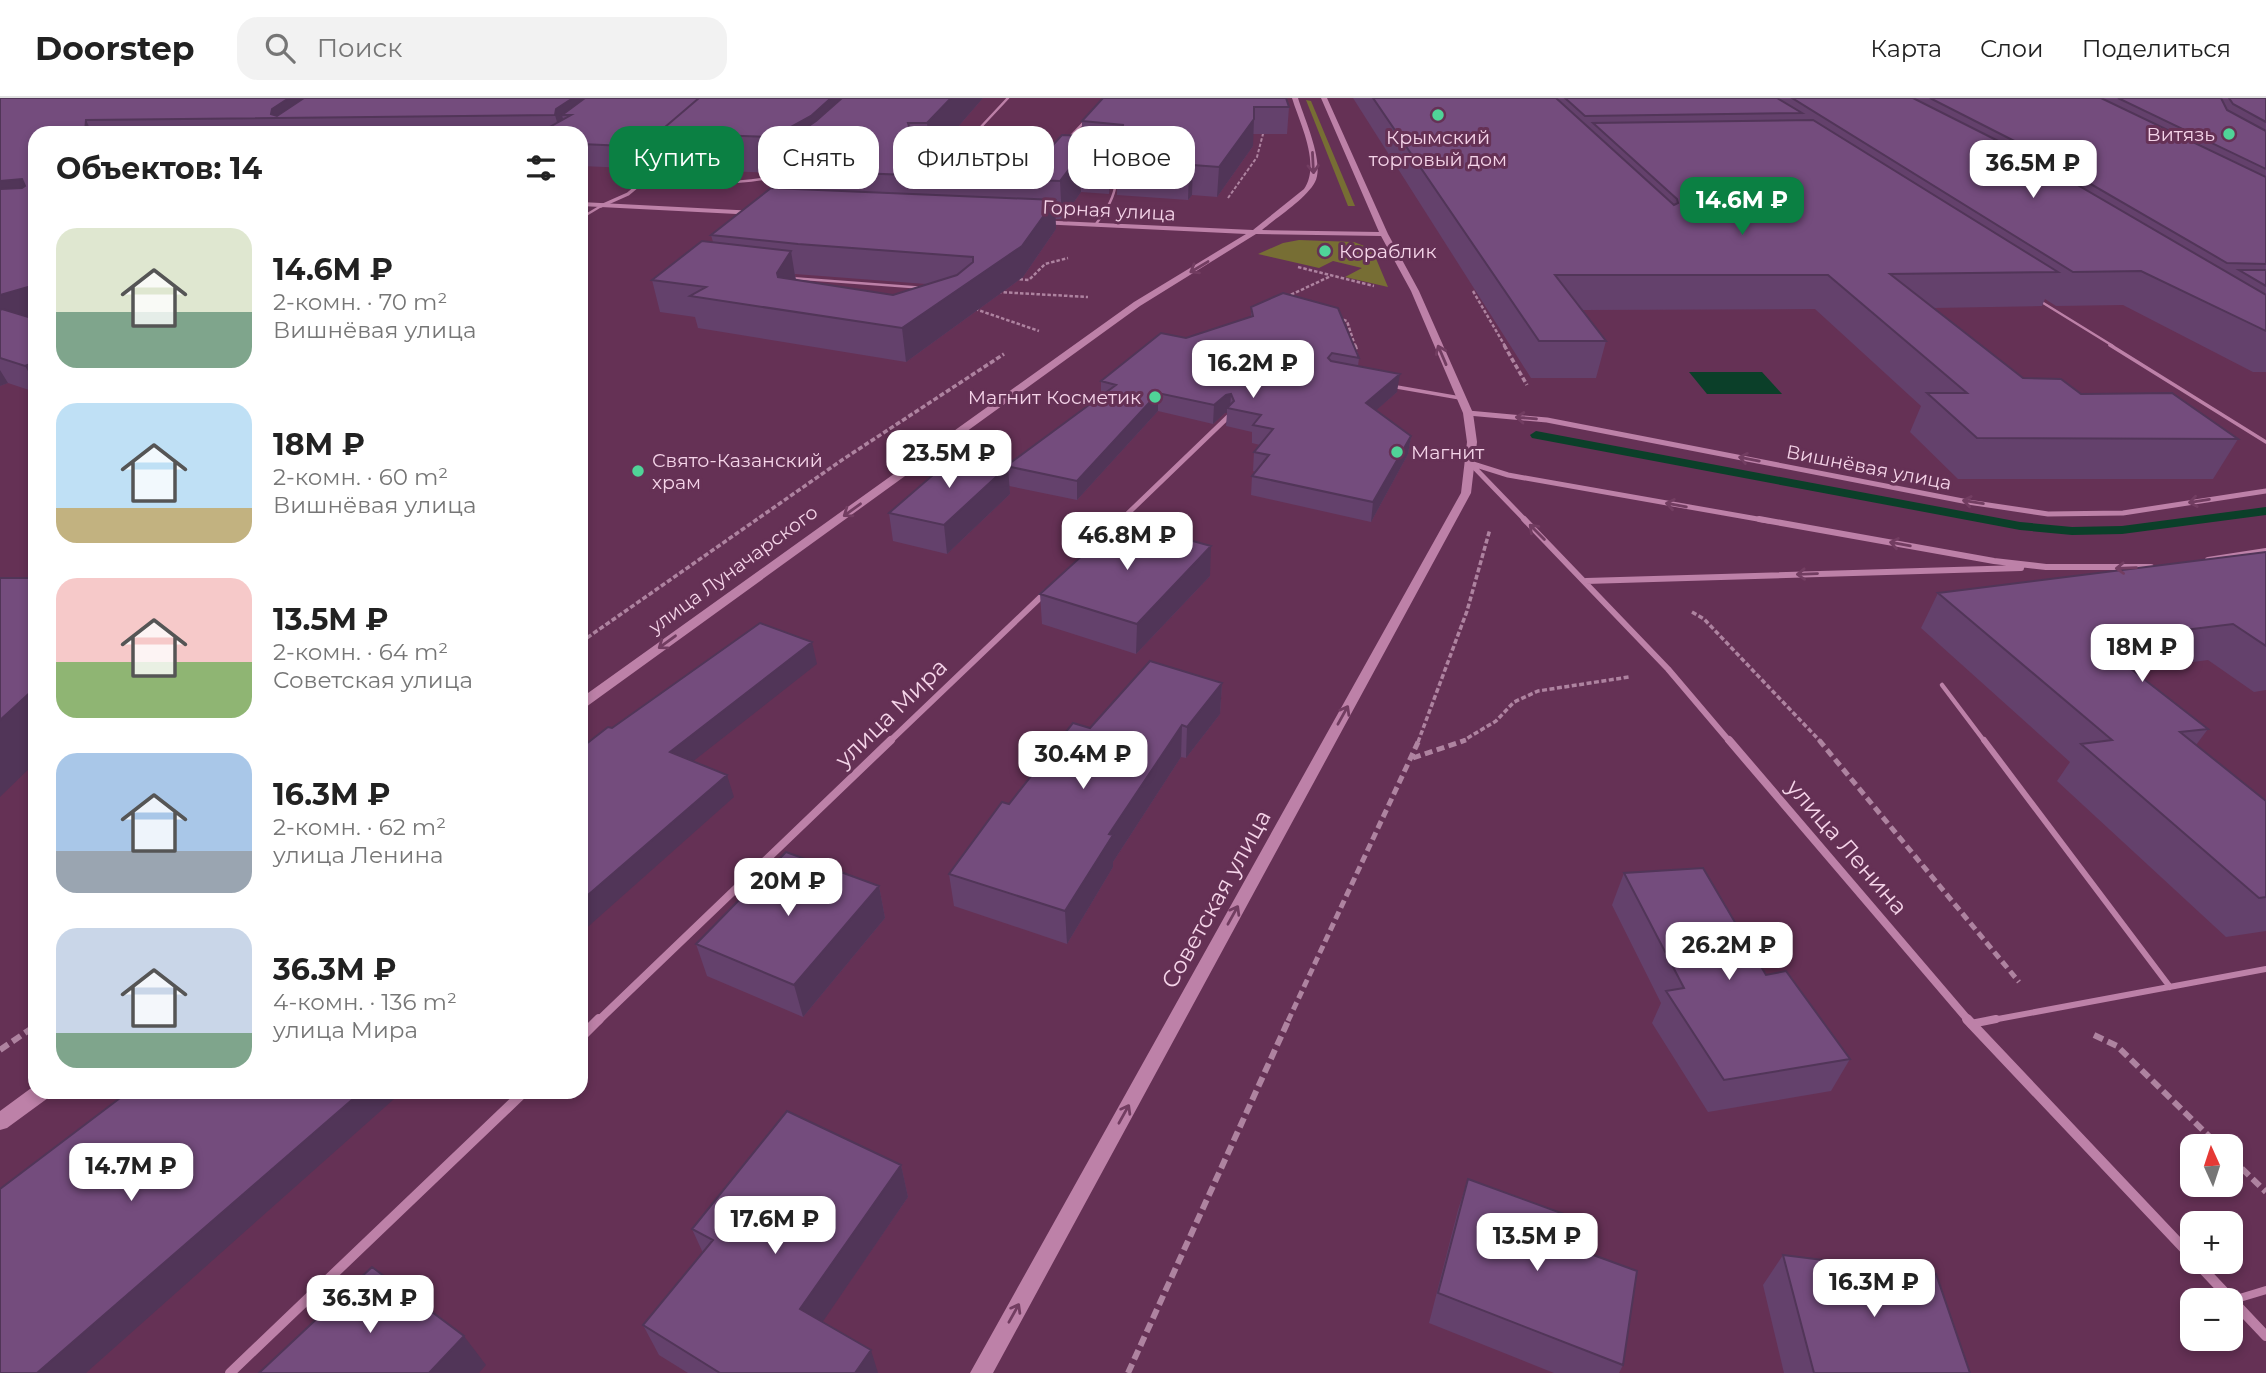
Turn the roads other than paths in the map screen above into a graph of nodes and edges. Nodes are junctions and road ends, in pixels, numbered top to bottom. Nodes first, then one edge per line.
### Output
1 (1008, 98) edge
2 (1296, 98) edge
3 (1324, 98) edge
4 (1090, 116) edge
5 (982, 126) edge
6 (1066, 142) edge
7 (635, 189) edge
8 (1115, 189) edge
9 (588, 205) edge
10 (601, 206) junction
11 (588, 214) edge
12 (759, 216) edge
13 (1026, 222) edge
14 (1096, 224) junction
15 (1256, 231) junction
16 (1384, 234) junction
17 (790, 278) edge
18 (803, 279) junction
19 (797, 288) edge
20 (934, 288) edge
21 (2039, 300) edge
22 (1383, 384) edge
23 (1460, 398) junction
24 (1468, 413) junction
25 (1228, 417) edge
26 (2266, 442) edge
27 (1469, 463) junction
28 (2266, 491) edge
29 (1109, 531) edge
30 (2266, 551) edge
31 (2200, 561) edge
32 (2160, 567) edge
33 (2046, 568) junction
34 (1586, 581) junction
35 (1049, 589) edge
36 (1942, 685) dead end
37 (588, 699) edge
38 (2266, 969) edge
39 (2170, 988) junction
40 (1971, 1024) junction
41 (588, 1030) edge
42 (31, 1099) edge
43 (517, 1099) edge
44 (0, 1122) edge
45 (2180, 1245) edge
46 (2208, 1274) edge
47 (2221, 1288) edge
48 (2266, 1290) edge
49 (2243, 1297) edge
50 (2243, 1311) edge
51 (2266, 1336) edge
52 (230, 1373) edge
53 (981, 1373) edge

1 - 5 lane
2 -> 15 main road
3 - 16 main road
4 - 6 lane
7 - 10 street
8 - 14 lane
9 - 10 main road
10 - 11 lane
10 - 12 main road
13 - 14 main road, Горная улица
14 - 15 main road, Горная улица
15 - 16 main road, Горная улица
15 -> 37 main road, улица Луначарского
23 -> 16 main road
17 - 18 lane
18 - 19 lane
18 - 20 lane
21 - 26 lane
22 - 23 lane
23 - 24 main road
24 - 27 main road, Советская улица
28 -> 24 street, Вишнёвая улица
25 - 29 street
33 -> 27 street
34 -> 27 street, улица Ленина
53 -> 27 main road, Советская улица
30 - 31 street
32 -> 33 street
33 -> 34 street
34 - 40 street, улица Ленина
35 - 41 street, улица Мира
36 - 39 lane
38 - 39 lane
39 - 40 lane
40 - 45 street, улица Ленина
42 - 44 main road
43 - 52 street
46 - 47 street, улица Ленина
48 - 49 lane
50 - 51 street, улица Ленина

